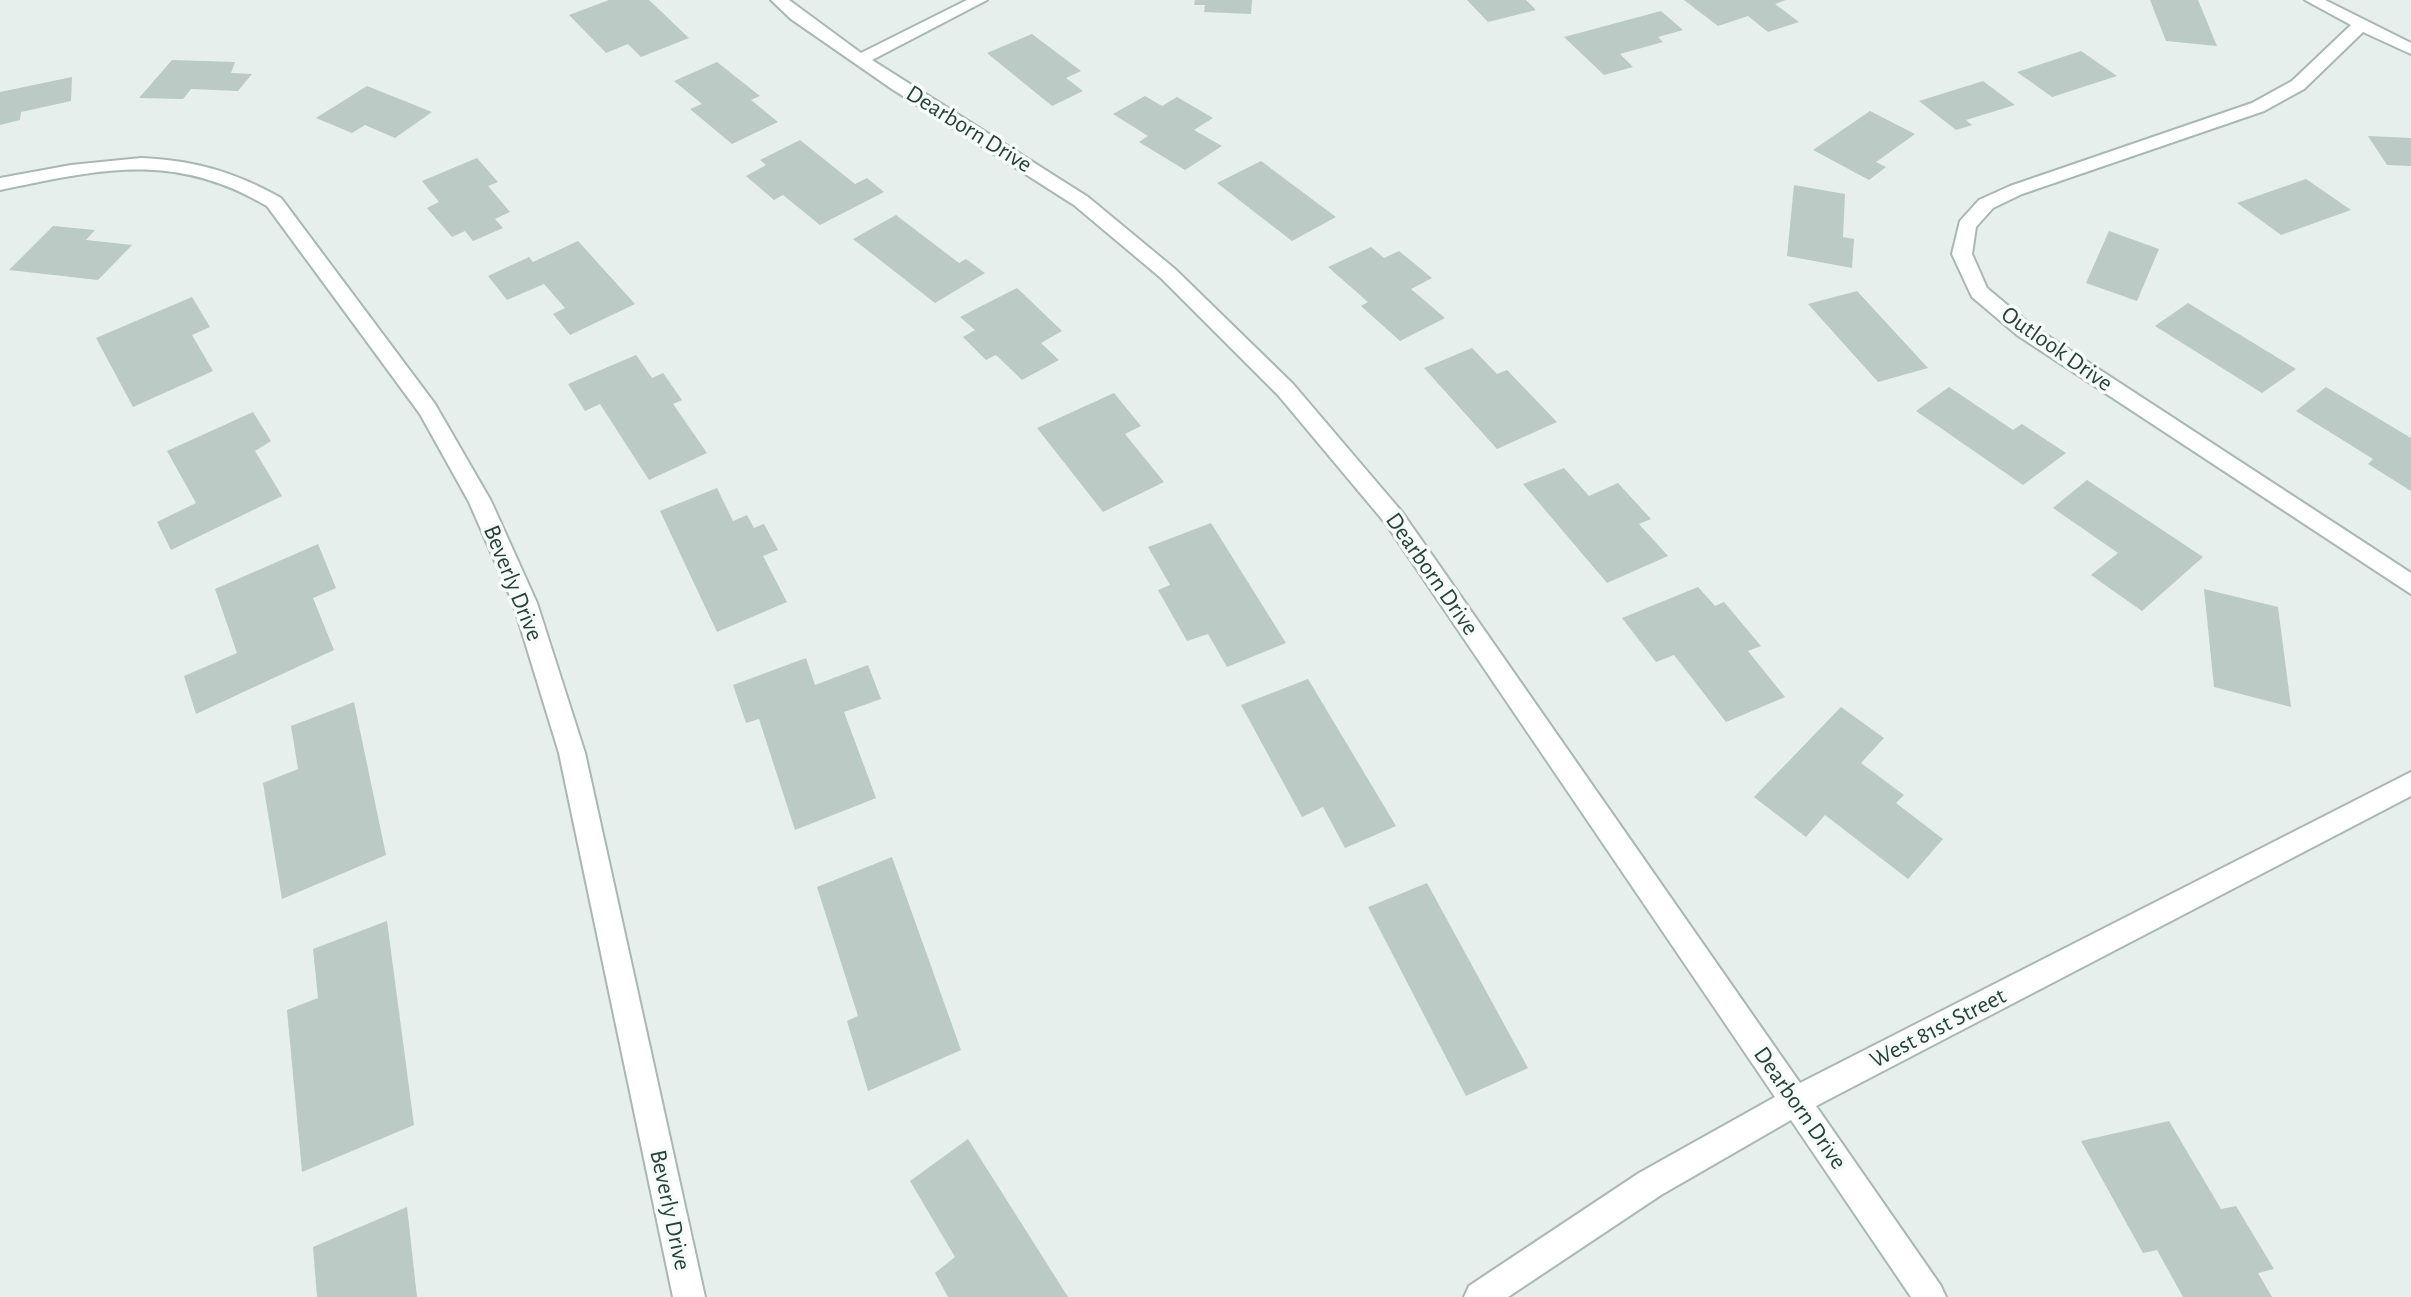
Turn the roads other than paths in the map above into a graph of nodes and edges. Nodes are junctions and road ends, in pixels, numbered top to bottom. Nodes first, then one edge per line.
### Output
1 (779, 0) edge
2 (979, 0) edge
3 (2313, 0) edge
4 (2361, 25) junction
5 (2411, 49) edge
6 (861, 59) junction
7 (0, 184) edge
8 (2411, 585) edge
9 (2411, 783) edge
10 (1796, 1101) junction
11 (689, 1297) edge
12 (1480, 1297) edge
13 (1930, 1297) edge

1 - 6 street, Dearborn Drive
2 - 6 street
3 - 4 street
4 - 5 street
4 - 8 street, Outlook Drive
6 - 10 street, Dearborn Drive
7 - 11 street, Beverly Drive
9 - 10 street, West 81st Street
10 - 12 street, West 81st Street
10 - 13 street, Dearborn Drive

